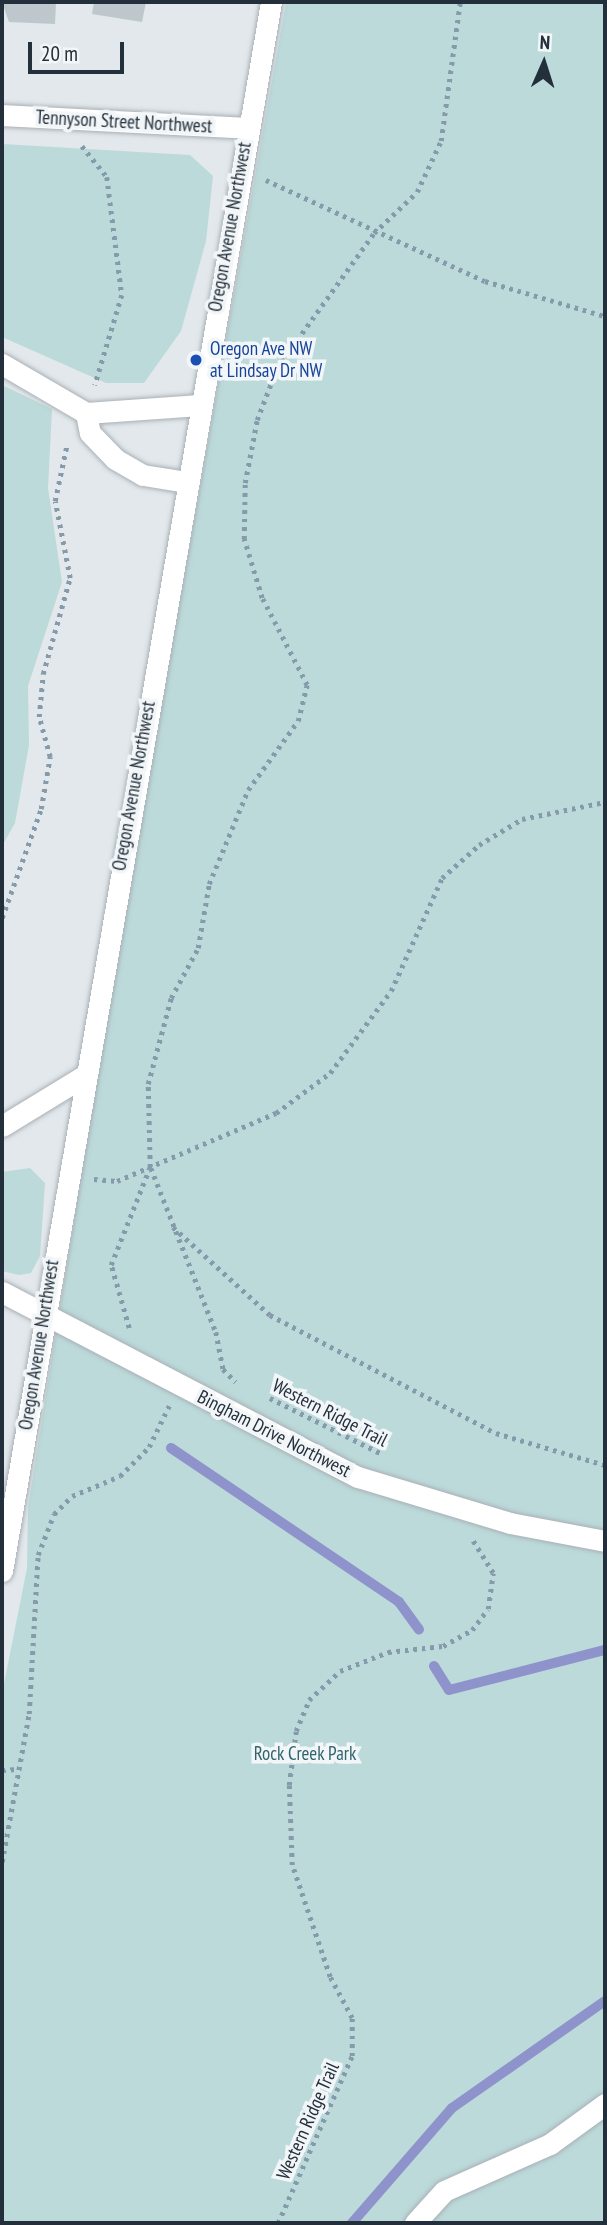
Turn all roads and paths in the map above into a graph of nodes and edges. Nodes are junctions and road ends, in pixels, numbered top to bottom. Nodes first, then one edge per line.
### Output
1 (271, 2) edge
2 (460, 2) edge
3 (2, 115) edge
4 (247, 128) junction
5 (82, 145) dead end
6 (260, 178) dead end
7 (374, 233) junction
8 (605, 316) edge
9 (2, 364) edge
10 (94, 389) dead end
11 (200, 405) junction
12 (86, 413) junction
13 (71, 433) dead end
14 (187, 482) junction
15 (605, 802) edge
16 (2, 918) edge
17 (84, 1076) junction
18 (2, 1126) edge
19 (150, 1167) junction
20 (85, 1178) dead end
21 (172, 1226) junction
22 (2, 1293) edge
23 (44, 1314) junction
24 (133, 1340) dead end
25 (178, 1385) junction
26 (248, 1388) dead end
27 (260, 1393) dead end
28 (395, 1463) dead end
29 (605, 1465) edge
30 (454, 1508) junction
31 (605, 1541) edge
32 (2, 1571) edge
33 (17, 1769) junction
34 (2, 1770) edge
35 (2, 1862) edge
36 (605, 2104) edge
37 (278, 2223) edge
38 (415, 2223) edge

1 - 4 street, Oregon Avenue Northwest
2 - 7 path
3 - 4 street, Tennyson Street Northwest
4 - 11 street, Oregon Avenue Northwest
5 - 10 path
6 - 7 path
7 - 8 path
7 - 19 path
9 - 12 street
11 - 12 street
11 - 14 street, Oregon Avenue Northwest
12 - 14 street
13 - 16 path
14 - 17 street, Oregon Avenue Northwest
15 - 19 path
17 - 18 street
17 - 23 street, Oregon Avenue Northwest
19 - 20 path
19 - 21 path, Western Ridge Trail
19 - 24 path
21 - 26 path, Western Ridge Trail
21 - 29 path
22 - 23 street, Bingham Drive Northwest
23 - 25 street, Bingham Drive Northwest
23 - 32 street, Oregon Avenue Northwest
25 - 30 street, Bingham Drive Northwest
25 - 33 path
27 - 28 path, Western Ridge Trail
30 - 31 street, Bingham Drive Northwest
30 - 37 path, Western Ridge Trail
33 - 34 path
33 - 35 path
36 - 38 street

